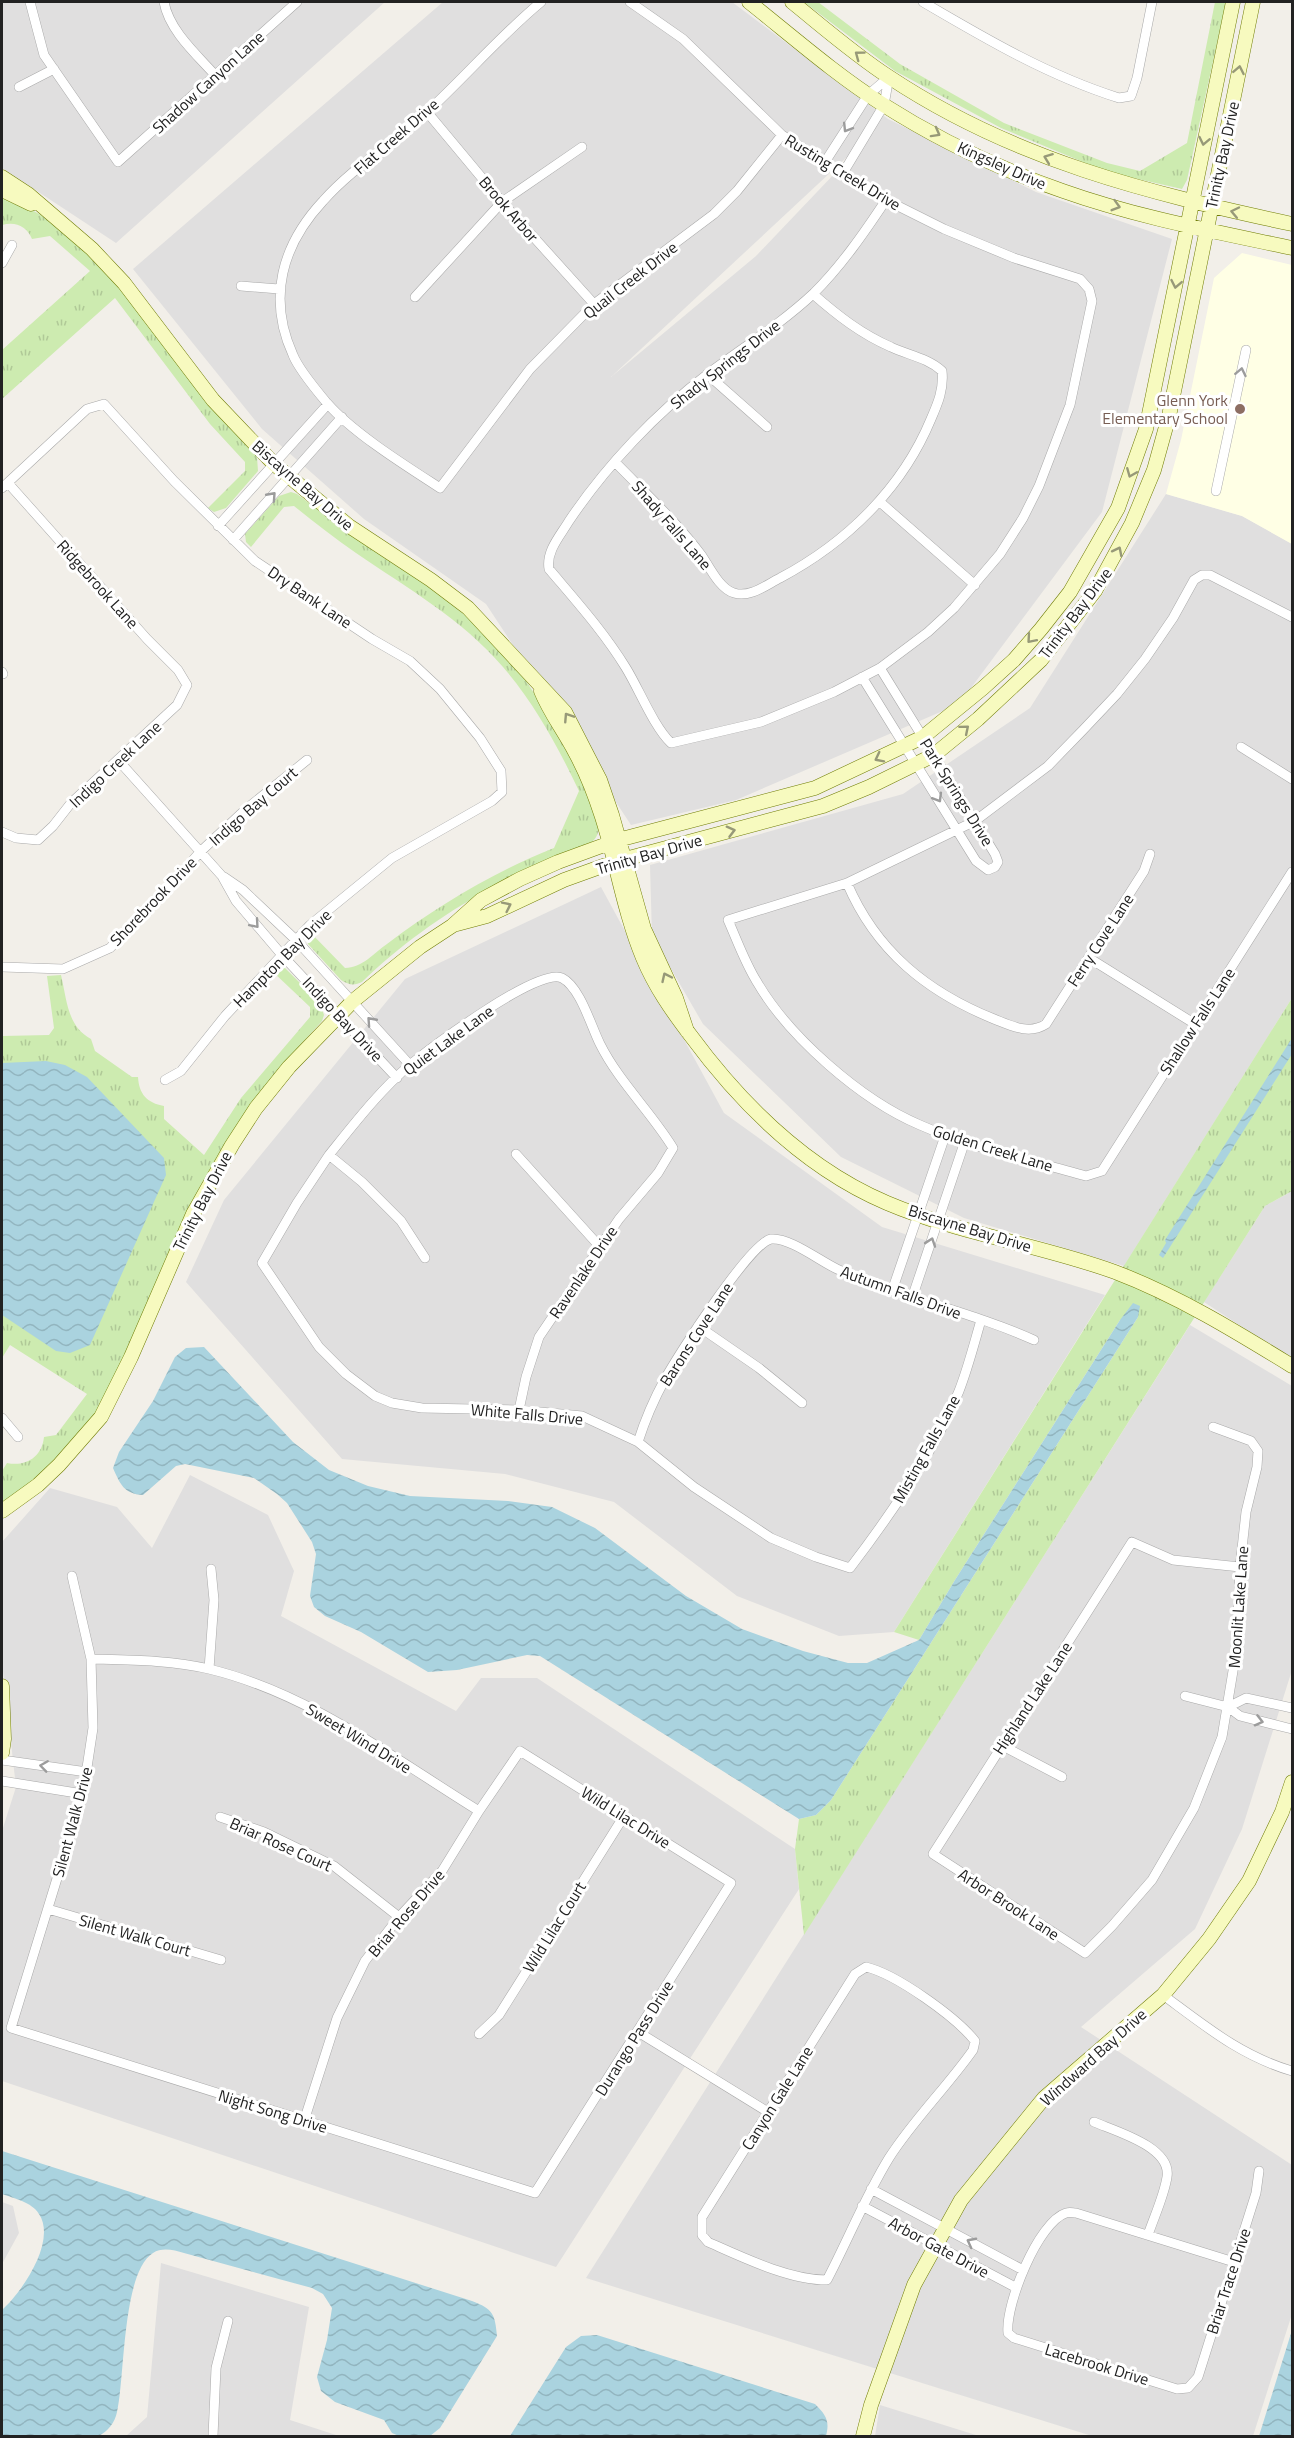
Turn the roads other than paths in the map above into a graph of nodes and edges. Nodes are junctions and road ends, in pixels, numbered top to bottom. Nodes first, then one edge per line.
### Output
1 (30, 2) edge
2 (164, 2) edge
3 (297, 2) edge
4 (541, 2) edge
5 (630, 2) edge
6 (749, 2) edge
7 (792, 2) edge
8 (923, 2) edge
9 (1152, 2) edge
10 (1233, 2) edge
11 (1253, 2) edge
12 (54, 69) junction
13 (215, 75) junction
14 (889, 77) junction
15 (19, 87) dead end
16 (868, 95) junction
17 (884, 105) junction
18 (427, 112) junction
19 (782, 135) junction
20 (582, 147) dead end
21 (825, 162) junction
22 (843, 173) junction
23 (2, 177) edge
24 (2, 190) edge
25 (886, 200) junction
26 (502, 201) junction
27 (1191, 202) junction
28 (1211, 207) junction
29 (44, 209) junction
30 (1293, 224) edge
31 (1187, 226) junction
32 (1206, 230) junction
33 (12, 245) dead end
34 (1293, 248) edge
35 (2, 263) edge
36 (241, 286) dead end
37 (279, 289) junction
38 (813, 294) junction
39 (416, 297) dead end
40 (594, 304) junction
41 (1246, 350) dead end
42 (707, 374) junction
43 (328, 405) junction
44 (342, 417) junction
45 (767, 427) dead end
46 (615, 462) junction
47 (274, 464) junction
48 (288, 477) junction
49 (5, 486) edge
50 (1216, 491) dead end
51 (880, 502) junction
52 (218, 526) junction
53 (233, 540) junction
54 (975, 585) junction
55 (1293, 617) edge
56 (880, 668) junction
57 (862, 678) junction
58 (187, 685) joint
59 (922, 737) junction
60 (906, 745) junction
61 (1241, 747) dead end
62 (934, 755) junction
63 (118, 760) junction
64 (307, 760) dead end
65 (917, 763) junction
66 (1293, 779) edge
67 (502, 792) joint
68 (975, 821) junction
69 (957, 830) junction
70 (2, 832) edge
71 (614, 842) junction
72 (200, 852) junction
73 (1150, 854) dead end
74 (619, 861) junction
75 (1293, 872) edge
76 (222, 876) junction
77 (847, 883) junction
78 (452, 926) junction
79 (297, 941) junction
80 (282, 955) junction
81 (1089, 958) junction
82 (2, 967) edge
83 (353, 1001) junction
84 (338, 1014) junction
85 (1195, 1024) junction
86 (410, 1065) junction
87 (397, 1078) junction
88 (165, 1080) dead end
89 (945, 1136) junction
90 (965, 1141) junction
91 (673, 1148) joint
92 (329, 1155) junction
93 (516, 1155) dead end
94 (1102, 1171) joint
95 (918, 1214) junction
96 (938, 1220) junction
97 (772, 1239) joint
98 (601, 1248) junction
99 (425, 1258) dead end
100 (262, 1263) joint
101 (892, 1291) junction
102 (912, 1298) junction
103 (981, 1320) junction
104 (698, 1326) junction
105 (1034, 1340) dead end
106 (1293, 1366) edge
107 (802, 1402) dead end
108 (519, 1410) junction
109 (2, 1418) edge
110 (1213, 1427) dead end
111 (18, 1437) dead end
112 (638, 1442) junction
113 (2, 1511) edge
114 (1240, 1567) junction
115 (850, 1568) joint
116 (211, 1569) dead end
117 (72, 1576) dead end
118 (91, 1659) junction
119 (209, 1669) junction
120 (2, 1686) edge
121 (1185, 1696) dead end
122 (1228, 1707) junction
123 (1293, 1708) edge
124 (1293, 1729) edge
125 (1001, 1745) junction
126 (520, 1751) joint
127 (2, 1753) edge
128 (2, 1760) edge
129 (87, 1772) junction
130 (1062, 1777) dead end
131 (2, 1781) edge
132 (1293, 1782) edge
133 (83, 1794) junction
134 (479, 1811) junction
135 (624, 1816) junction
136 (220, 1817) dead end
137 (933, 1854) joint
138 (731, 1883) joint
139 (48, 1909) junction
140 (399, 1917) junction
141 (1085, 1953) joint
142 (221, 1960) dead end
143 (1163, 1995) junction
144 (11, 2028) joint
145 (638, 2032) junction
146 (479, 2034) dead end
147 (1293, 2071) edge
148 (768, 2112) junction
149 (304, 2121) junction
150 (1094, 2122) dead end
151 (1259, 2171) dead end
152 (871, 2189) junction
153 (535, 2193) joint
154 (862, 2206) junction
155 (945, 2228) junction
156 (1148, 2235) junction
157 (936, 2245) junction
158 (1234, 2262) junction
159 (1023, 2270) junction
160 (1015, 2287) junction
161 (228, 2321) dead end
162 (1188, 2388) joint
163 (213, 2436) edge
164 (863, 2436) edge

1 - 12 street
2 - 13 street
3 - 13 street, Shadow Canyon Lane
4 - 18 street, Flat Creek Drive
5 - 19 street, Rusting Creek Drive
6 - 16 street, Kingsley Drive
14 -> 7 street, Kingsley Drive
8 - 9 street
10 -> 27 street, Trinity Bay Drive
28 -> 11 street, Trinity Bay Drive
12 - 13 street, Shadow Canyon Lane
12 - 15 street
14 - 16 street
14 - 17 street
27 -> 14 street, Kingsley Drive
16 - 17 street, Kingsley Drive
16 -> 21 street
17 - 22 street
17 -> 31 street, Kingsley Drive
18 - 26 street, Brook Arbor
18 - 37 street, Flat Creek Drive
19 - 21 street, Rusting Creek Drive
19 - 40 street, Quail Creek Drive
20 - 26 street
21 - 22 street, Rusting Creek Drive
22 - 25 street, Rusting Creek Drive
23 - 29 street, Biscayne Bay Drive
24 - 29 street, Biscayne Bay Drive
25 - 38 street, Shady Springs Drive
25 - 54 street, Rusting Creek Drive
26 - 39 street
26 - 40 street, Brook Arbor
27 - 28 street, Kingsley Drive
27 - 31 street, Trinity Bay Drive
30 -> 28 street, Kingsley Drive
28 - 32 street, Trinity Bay Drive
29 - 47 street, Biscayne Bay Drive
31 - 32 street, Kingsley Drive
31 -> 59 street, Trinity Bay Drive
32 - 34 street, Kingsley Drive
62 -> 32 street, Trinity Bay Drive
33 - 35 street
36 - 37 street
37 - 43 street
38 - 42 street, Shady Springs Drive
38 - 51 street
40 - 44 street, Quail Creek Drive
50 -> 41 street
42 - 45 street
42 - 46 street, Shady Springs Drive
43 - 44 street
43 - 47 street
44 - 48 street
46 - 51 street, Shady Falls Lane
46 - 57 street, Shady Springs Drive
47 - 48 street, Biscayne Bay Drive
47 - 52 street
53 -> 48 street
48 - 71 street, Biscayne Bay Drive
49 - 52 street, Dry Bank Lane
49 - 58 street, Ridgebrook Lane
51 - 54 street
52 - 53 street, Dry Bank Lane
53 - 67 street, Dry Bank Lane
54 - 56 street
55 - 68 street
56 - 57 street
56 - 59 street, Park Springs Drive
57 - 60 street, Park Springs Drive
58 - 63 street, Indigo Creek Lane
59 - 60 street, Trinity Bay Drive
59 - 62 street, Park Springs Drive
60 - 65 street, Park Springs Drive
60 -> 71 street, Trinity Bay Drive
61 - 66 street
62 - 65 street, Trinity Bay Drive
62 - 68 street, Park Springs Drive
63 - 70 street, Indigo Creek Lane
63 - 72 street, Indigo Bay Drive
64 - 72 street, Indigo Bay Court
65 -> 69 street, Park Springs Drive
74 -> 65 street, Trinity Bay Drive
67 - 79 street, Hampton Bay Drive
68 - 69 street
68 - 69 street, Park Springs Drive
69 - 77 street
71 - 74 street, Biscayne Bay Drive
71 - 78 street, Trinity Bay Drive
72 - 76 street, Indigo Bay Drive
72 - 82 street, Shorebrook Drive
73 - 81 street, Ferry Cove Lane
78 -> 74 street, Trinity Bay Drive
74 - 95 street, Biscayne Bay Drive
75 - 85 street, Shallow Falls Lane
76 - 79 street, Indigo Bay Drive
76 -> 80 street, Indigo Bay Drive
77 - 81 street, Ferry Cove Lane
77 - 89 street, Golden Creek Lane
78 - 83 street, Trinity Bay Drive
79 - 80 street, Hampton Bay Drive
79 - 83 street, Indigo Bay Drive
80 - 84 street, Indigo Bay Drive
80 - 88 street, Hampton Bay Drive
81 - 85 street
83 - 84 street, Trinity Bay Drive
86 -> 83 street, Indigo Bay Drive
84 - 87 street, Indigo Bay Drive
84 - 113 street, Trinity Bay Drive
85 - 94 street, Shallow Falls Lane
86 - 87 street, Quiet Lake Lane
86 - 91 street, Quiet Lake Lane
87 - 92 street, Quiet Lake Lane
89 - 90 street, Golden Creek Lane
89 - 95 street
90 - 94 street, Golden Creek Lane
90 - 96 street
91 - 98 street, Ravenlake Drive
92 - 99 street
92 - 100 street, Quiet Lake Lane
93 - 98 street
95 - 96 street, Biscayne Bay Drive
95 - 101 street
102 -> 96 street
96 - 106 street, Biscayne Bay Drive
97 - 101 street, Autumn Falls Drive
97 - 104 street, Barons Cove Lane
98 - 108 street, Ravenlake Drive
100 - 108 street, White Falls Drive
101 - 102 street, Autumn Falls Drive
102 - 103 street, Autumn Falls Drive
103 - 105 street, Autumn Falls Drive
103 - 115 street, Misting Falls Lane
104 - 107 street
104 - 112 street, Barons Cove Lane
108 - 112 street, White Falls Drive
109 - 111 street
110 - 114 street, Moonlit Lake Lane
112 - 115 street, White Falls Drive
114 - 122 street, Moonlit Lake Lane
114 - 125 street, Highland Lake Lane
116 - 119 street
117 - 118 street, Silent Walk Drive
118 - 119 street, Sweet Wind Drive
118 - 129 street, Silent Walk Drive
119 - 134 street, Sweet Wind Drive
120 - 127 street
121 - 122 street
122 - 123 street
122 -> 124 street
122 - 141 street, Moonlit Lake Lane
125 - 130 street
125 - 137 street, Highland Lake Lane
126 - 134 street, Briar Rose Drive
126 - 135 street, Wild Lilac Drive
129 -> 128 street
129 - 133 street, Silent Walk Drive
131 - 133 street
132 - 143 street, Windward Bay Drive
133 - 139 street, Silent Walk Drive
134 - 140 street, Briar Rose Drive
135 - 138 street, Wild Lilac Drive
135 - 146 street, Wild Lilac Court
136 - 140 street, Briar Rose Court
137 - 141 street, Arbor Brook Lane
138 - 145 street, Durango Pass Drive
139 - 142 street, Silent Walk Court
139 - 144 street, Silent Walk Drive
140 - 149 street, Briar Rose Drive
143 - 147 street
143 - 155 street, Windward Bay Drive
144 - 149 street, Night Song Drive
145 - 148 street
145 - 153 street, Durango Pass Drive
148 - 152 street, Canyon Gale Lane
148 - 154 street, Canyon Gale Lane
149 - 153 street, Night Song Drive
150 - 156 street
151 - 158 street, Briar Trace Drive
152 - 154 street
152 - 155 street, Arbor Gate Drive
154 - 157 street, Arbor Gate Drive
155 - 157 street, Windward Bay Drive
159 -> 155 street, Arbor Gate Drive
156 - 158 street
156 - 159 street
157 - 160 street, Arbor Gate Drive
157 - 164 street, Windward Bay Drive
158 - 162 street, Briar Trace Drive
159 - 160 street
160 - 162 street, Lacebrook Drive
161 - 163 street

